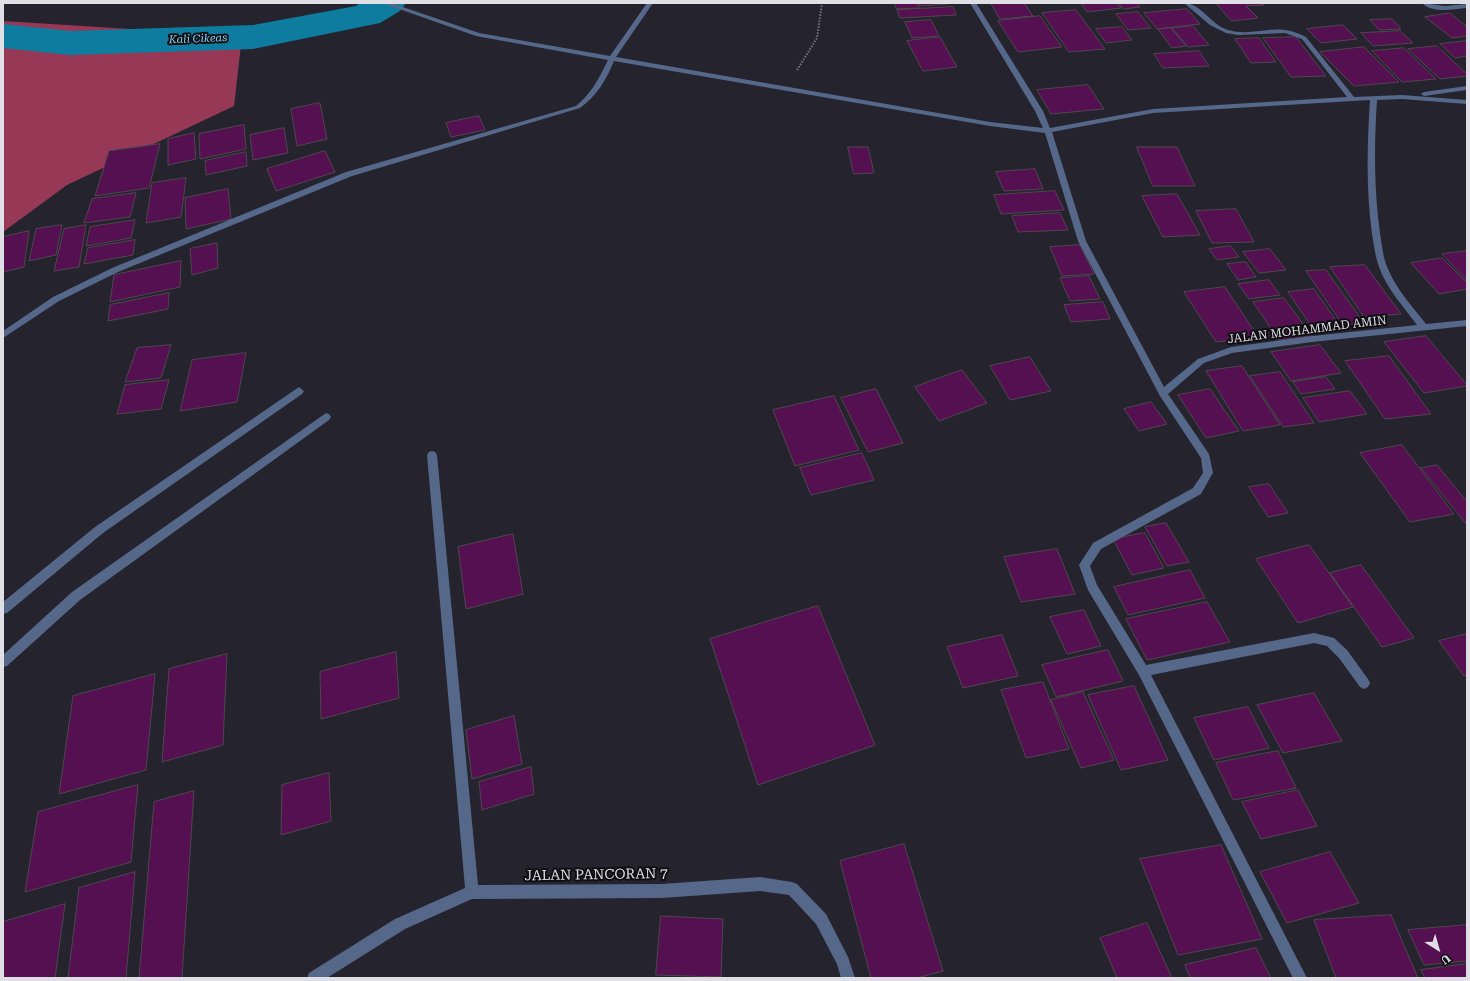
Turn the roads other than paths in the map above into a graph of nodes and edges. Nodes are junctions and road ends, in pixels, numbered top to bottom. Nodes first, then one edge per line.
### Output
1 (385, 3) edge
2 (650, 3) edge
3 (973, 3) edge
4 (1187, 3) edge
5 (1425, 3) edge
6 (1467, 6) edge
7 (611, 60) junction
8 (1467, 88) edge
9 (1402, 97) junction
10 (1351, 98) junction
11 (1374, 98) junction
12 (1467, 102) edge
13 (1048, 131) junction
14 (1467, 323) edge
15 (1424, 328) junction
16 (3, 335) edge
17 (299, 391) dead end
18 (1163, 393) junction
19 (326, 417) dead end
20 (432, 455) dead end
21 (3, 609) edge
22 (3, 662) edge
23 (1143, 671) junction
24 (1364, 683) dead end
25 (472, 892) junction
26 (314, 978) edge
27 (848, 978) edge
28 (1300, 978) edge

1 - 7 street
2 - 7 street
3 - 13 street
4 - 10 street
5 - 6 street
7 - 13 street
7 - 16 street
8 - 9 street
9 - 11 street
9 - 12 street
10 - 11 street
10 - 13 street
11 - 15 street
13 - 18 street
14 - 15 street, JALAN MOHAMMAD AMIN
15 - 18 street, JALAN MOHAMMAD AMIN
17 - 21 street
18 - 23 street
19 - 22 street
20 - 25 street
23 - 24 street
23 - 28 street
25 - 26 street, JALAN PANCORAN 7
25 - 27 street, JALAN PANCORAN 7

